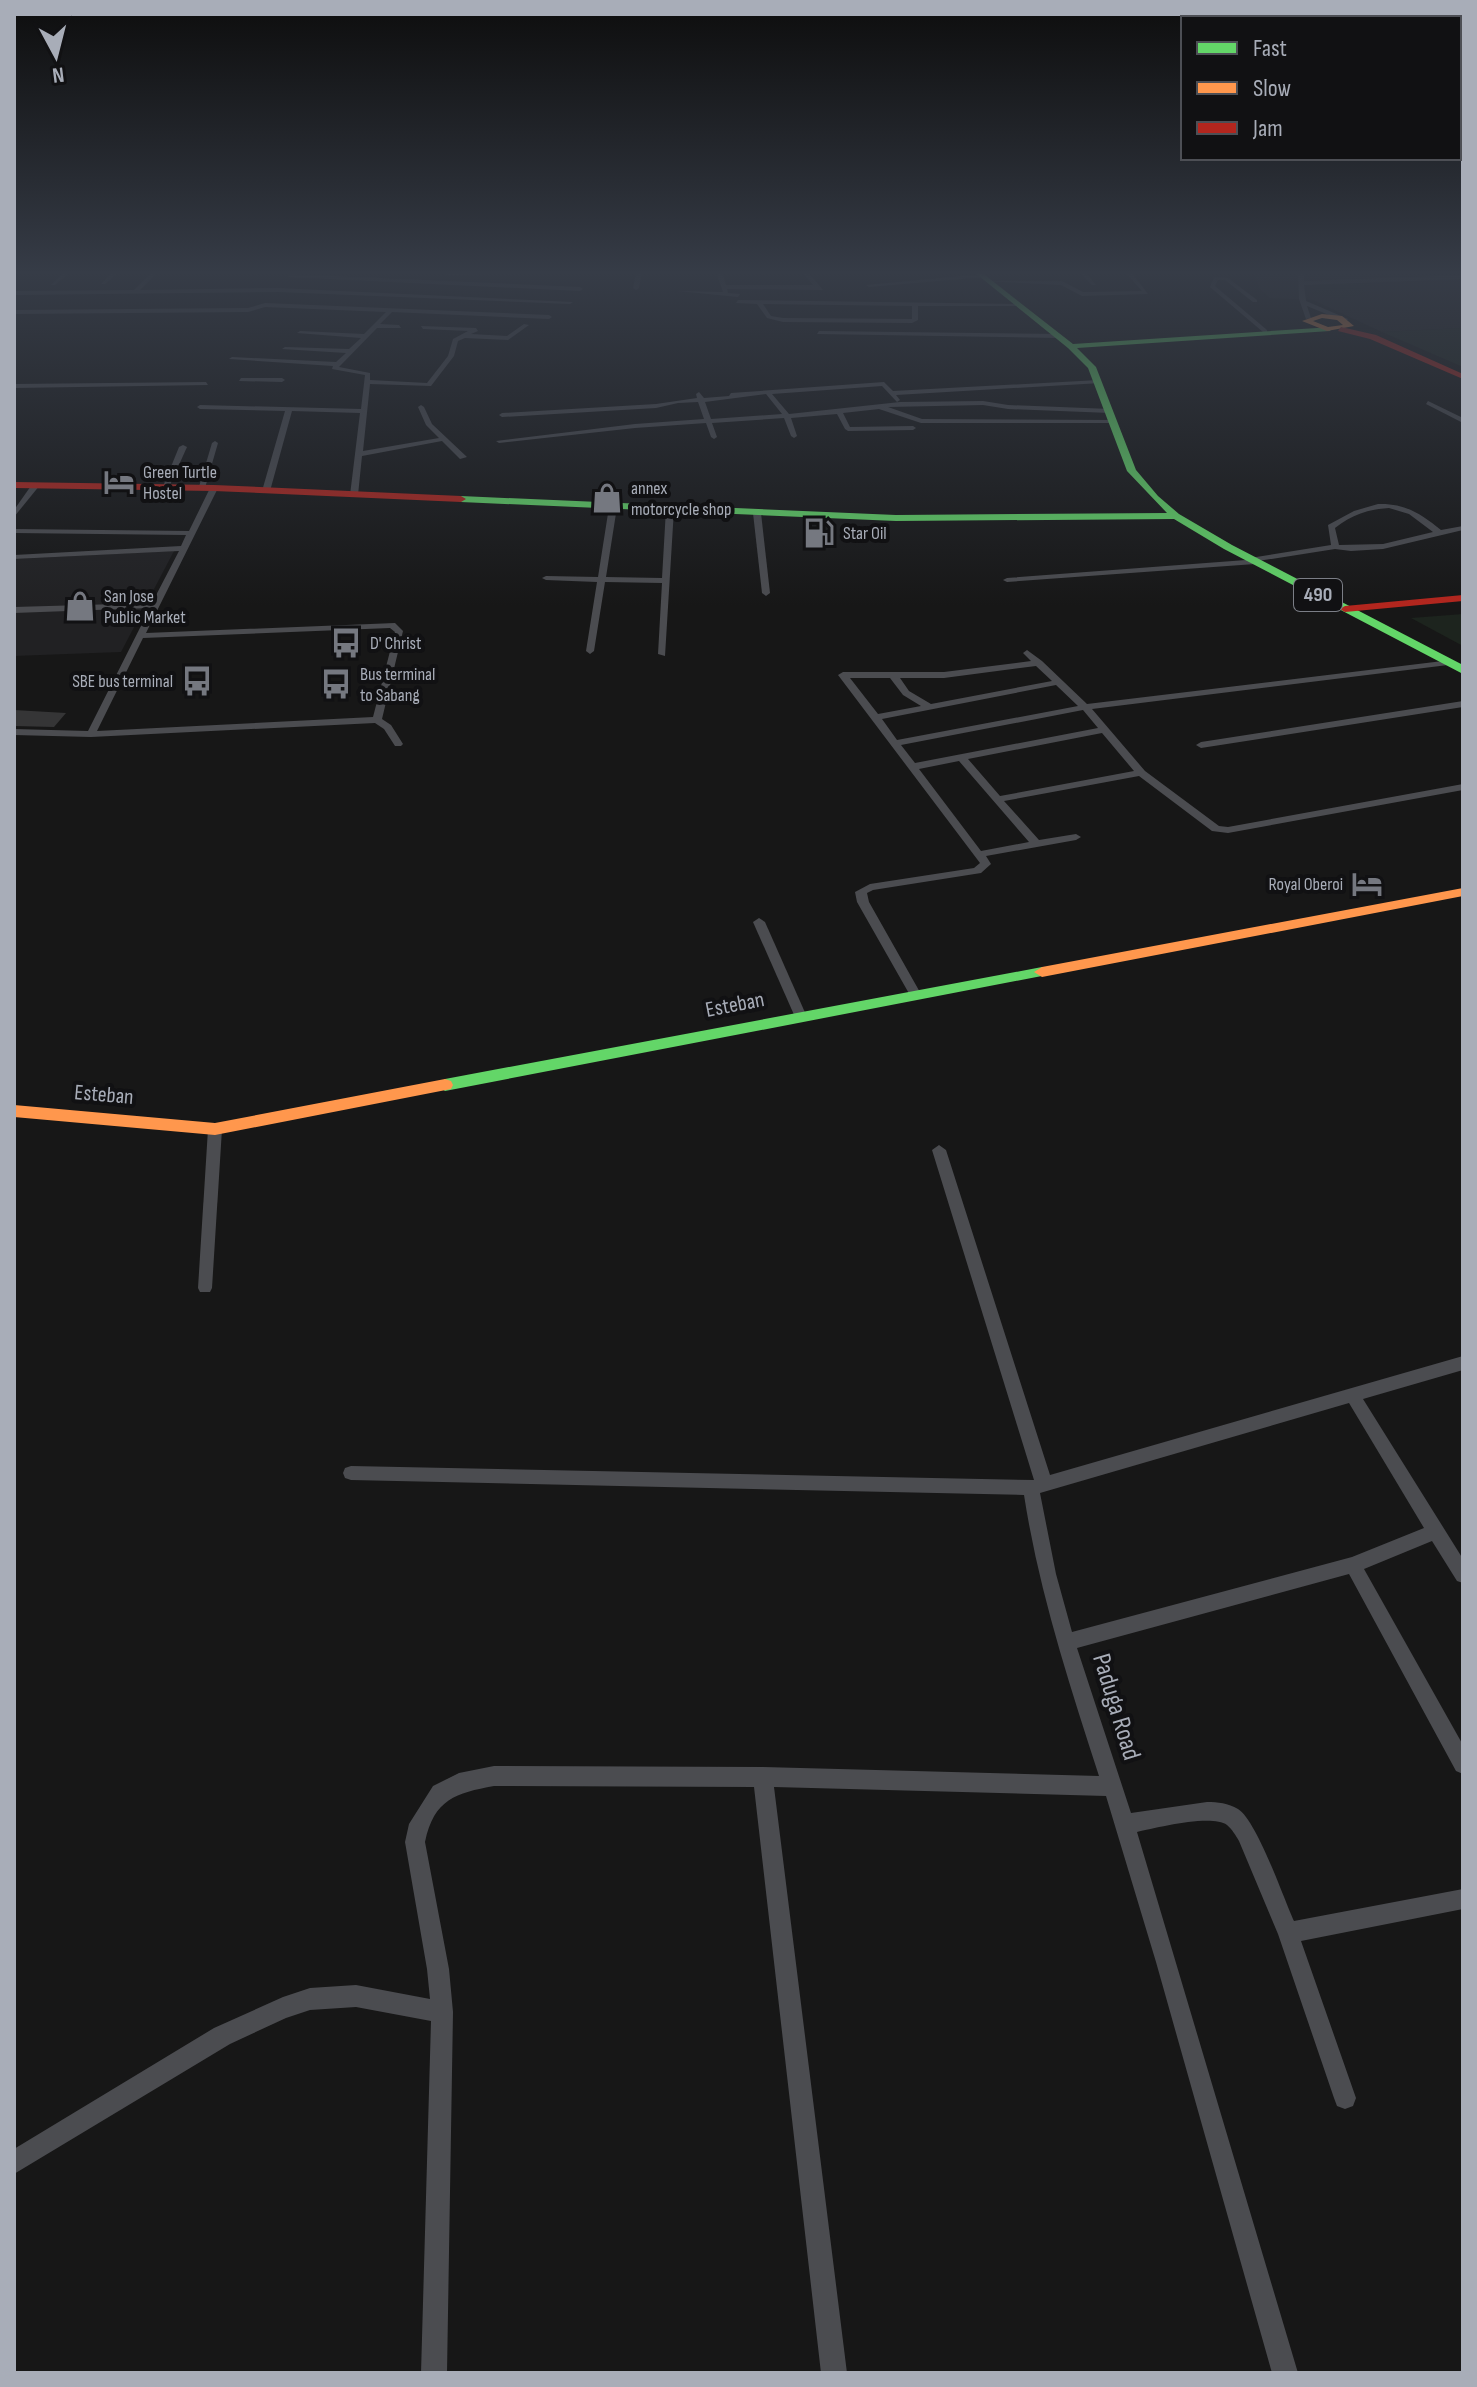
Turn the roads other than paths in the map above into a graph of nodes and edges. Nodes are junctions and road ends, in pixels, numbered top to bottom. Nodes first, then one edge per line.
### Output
1 (367, 383) edge
2 (396, 383) edge
3 (430, 383) edge
4 (918, 383) edge
5 (942, 383) edge
6 (968, 383) edge
7 (1013, 383) edge
8 (1039, 383) edge
9 (1083, 383) edge
10 (1100, 383) edge
11 (206, 384) dead end
12 (990, 384) junction
13 (14, 386) edge
14 (1015, 386) junction
15 (1041, 387) junction
16 (971, 388) junction
17 (946, 389) junction
18 (811, 390) junction
19 (924, 391) junction
20 (767, 392) junction
21 (892, 393) junction
22 (1021, 393) dead end
23 (701, 397) junction
24 (733, 398) junction
25 (1004, 401) dead end
26 (589, 402) dead end
27 (933, 402) junction
28 (960, 402) junction
29 (983, 403) junction
30 (1428, 403) dead end
31 (900, 404) junction
32 (878, 405) junction
33 (501, 406) dead end
34 (656, 406) junction
35 (200, 407) dead end
36 (421, 407) dead end
37 (601, 408) junction
38 (289, 410) junction
39 (363, 411) junction
40 (839, 411) junction
41 (828, 413) junction
42 (502, 415) junction
43 (787, 416) junction
44 (1112, 416) junction
45 (752, 418) junction
46 (708, 421) junction
47 (974, 421) junction
48 (1463, 421) edge
49 (663, 424) junction
50 (635, 426) junction
51 (913, 427) junction
52 (597, 430) junction
53 (794, 436) dead end
54 (637, 437) dead end
55 (714, 437) dead end
56 (443, 439) junction
57 (513, 439) junction
58 (665, 440) dead end
59 (499, 441) dead end
60 (215, 443) dead end
61 (183, 447) dead end
62 (359, 454) junction
63 (463, 457) dead end
64 (14, 485) edge
65 (36, 485) junction
66 (165, 487) junction
67 (207, 488) junction
68 (266, 491) junction
69 (354, 495) junction
70 (613, 507) junction
71 (670, 509) junction
72 (757, 513) junction
73 (14, 515) edge
74 (1176, 516) junction
75 (1463, 528) edge
76 (14, 531) edge
77 (1438, 532) junction
78 (192, 533) junction
79 (1335, 547) junction
80 (185, 548) junction
81 (14, 557) edge
82 (1253, 561) junction
83 (546, 578) dead end
84 (602, 579) junction
85 (1007, 580) dead end
86 (667, 581) junction
87 (766, 593) dead end
88 (1463, 598) edge
89 (156, 605) junction
90 (1463, 608) edge
91 (1345, 609) junction
92 (14, 610) edge
93 (1363, 618) junction
94 (139, 636) junction
95 (590, 651) dead end
96 (1027, 653) dead end
97 (662, 654) dead end
98 (1039, 663) junction
99 (1455, 666) edge
100 (893, 675) junction
101 (1060, 682) junction
102 (1463, 704) edge
103 (929, 707) junction
104 (1085, 707) junction
105 (874, 718) junction
106 (377, 720) junction
107 (1105, 730) junction
108 (14, 732) edge
109 (91, 734) junction
110 (895, 743) junction
111 (398, 744) dead end
112 (1201, 745) dead end
113 (962, 758) junction
114 (912, 767) junction
115 (1141, 773) junction
116 (1463, 787) edge
117 (998, 799) junction
118 (1076, 837) dead end
119 (1035, 843) junction
120 (980, 854) junction
121 (1463, 892) edge
122 (759, 922) dead end
123 (915, 994) junction
124 (801, 1017) junction
125 (14, 1111) edge
126 (215, 1129) junction
127 (939, 1150) dead end
128 (205, 1288) dead end
129 (1463, 1363) edge
130 (1353, 1396) junction
131 (351, 1473) dead end
132 (1037, 1486) junction
133 (1436, 1531) junction
134 (1353, 1565) junction
135 (1463, 1575) edge
136 (1066, 1642) junction
137 (1463, 1764) edge
138 (763, 1777) junction
139 (1111, 1786) junction
140 (1125, 1824) junction
141 (1463, 1899) edge
142 (1288, 1933) junction
143 (442, 2012) junction
144 (1345, 2098) dead end
145 (14, 2162) edge
146 (434, 2373) edge
147 (834, 2373) edge
148 (1285, 2373) edge

1 - 39 street
2 - 3 street
4 - 19 street
5 - 17 street
6 - 16 street
7 - 14 street
8 - 15 street
9 - 15 street
10 - 44 street, 490
11 - 13 street
12 - 14 street
12 - 16 street
12 - 25 street
14 - 15 street
14 - 22 street
16 - 17 street
16 - 29 street
17 - 19 street
17 - 28 street
18 - 20 street
18 - 21 street
18 - 41 street
19 - 21 street
19 - 27 street
20 - 24 street
20 - 43 street
21 - 31 street
23 - 24 street
23 - 34 street
23 - 46 street
24 - 45 street
26 - 37 street
27 - 28 street
27 - 31 street
28 - 29 street
28 - 47 street
29 - 44 street
30 - 48 street
31 - 32 street
32 - 40 street
32 - 51 street
33 - 42 street
34 - 37 street
34 - 49 street
35 - 38 street
36 - 56 street
37 - 42 street
37 - 52 street
38 - 39 street
38 - 68 street
39 - 62 street
40 - 41 street
40 - 51 street
41 - 43 street
42 - 57 street
43 - 45 street
43 - 53 street
44 - 47 street
44 - 74 street, 490
45 - 46 street
46 - 49 street
46 - 55 street
47 - 51 street
49 - 50 street
49 - 58 street
50 - 52 street
50 - 54 street
52 - 57 street
56 - 62 street
56 - 63 street
57 - 59 street
60 - 67 street
61 - 66 street
62 - 69 street
64 - 65 street
65 - 66 street
65 - 73 street
66 - 67 street
67 - 68 street
67 - 78 street
68 - 69 street
69 - 70 street
70 - 71 street
70 - 84 street
71 - 72 street
71 - 86 street
72 - 74 street
72 - 87 street
74 - 82 street, 490
75 - 77 street
76 - 78 street
77 - 79 street
77 - 79 street
78 - 80 street
79 - 82 street
80 - 81 street
80 - 89 street
82 - 85 street
82 - 91 street, 490
83 - 84 street
84 - 86 street
84 - 95 street
86 - 97 street
88 - 91 street
89 - 92 street
89 - 94 street
90 - 93 street
91 - 93 street, 490
93 - 99 street, 490
94 - 106 street
94 - 109 street
96 - 98 street
98 - 100 street
98 - 101 street
99 - 104 street
100 - 103 street
100 - 105 street
101 - 103 street
101 - 104 street
102 - 112 street
103 - 105 street
104 - 107 street
104 - 110 street
105 - 110 street
106 - 109 street
106 - 111 street
107 - 113 street
107 - 115 street
108 - 109 street
110 - 114 street
113 - 114 street
113 - 117 street
114 - 120 street
115 - 116 street
115 - 117 street
117 - 119 street
118 - 119 street
119 - 120 street
120 - 123 street
121 - 123 street, Esteban
122 - 124 street
123 - 124 street, Esteban
124 - 126 street, Esteban
125 - 126 street, Esteban
126 - 128 street
127 - 132 street, Paduga Road
129 - 130 street
130 - 132 street
130 - 133 street
131 - 132 street
132 - 136 street, Paduga Road
133 - 134 street
133 - 135 street
134 - 136 street
134 - 137 street
136 - 139 street, Paduga Road
138 - 139 street
138 - 143 street
138 - 147 street
139 - 140 street, Paduga Road
140 - 142 street
140 - 148 street, Paduga Road
141 - 142 street
142 - 144 street
143 - 145 street
143 - 146 street

